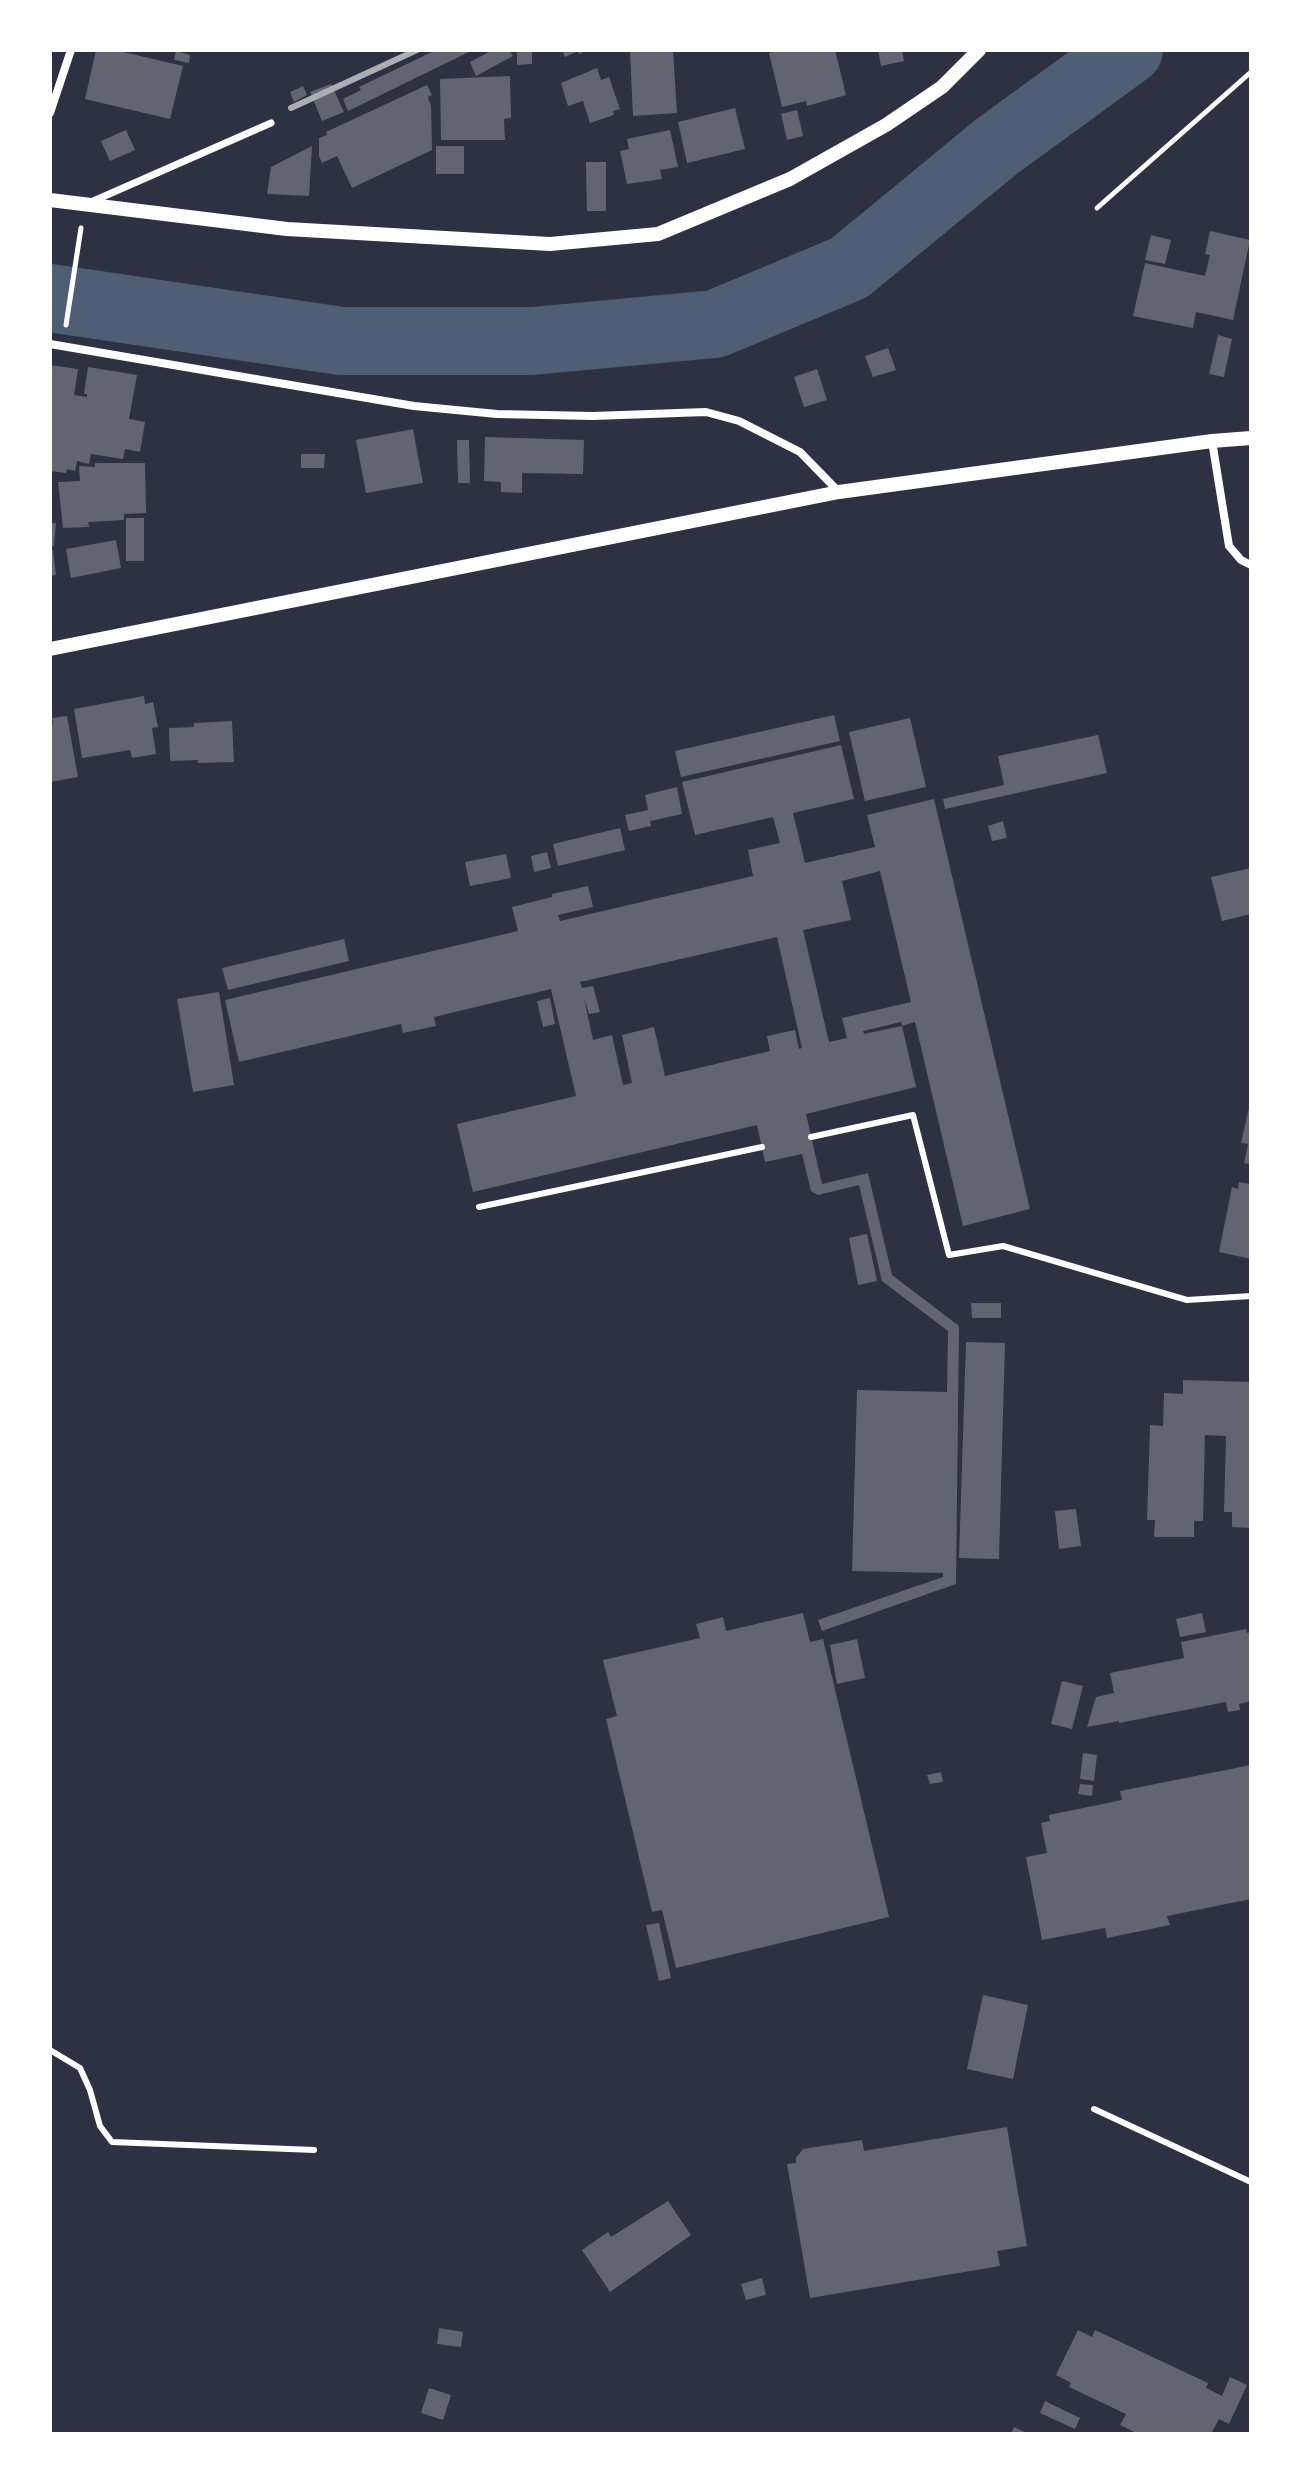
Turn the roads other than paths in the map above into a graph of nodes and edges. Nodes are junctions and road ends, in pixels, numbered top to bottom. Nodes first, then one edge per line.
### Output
1 (71, 50) edge
2 (979, 50) edge
3 (50, 113) edge
4 (271, 123) dead end
5 (50, 200) edge
6 (85, 205) junction
7 (50, 344) edge
8 (1251, 438) edge
9 (1212, 441) junction
10 (839, 492) junction
11 (1251, 565) edge
12 (50, 649) edge
13 (811, 1137) dead end
14 (762, 1147) dead end
15 (479, 1207) dead end
16 (1251, 1296) edge
17 (50, 2050) edge
18 (1094, 2109) dead end
19 (314, 2150) dead end
20 (1251, 2182) edge

1 - 3 street
2 - 6 street
4 - 6 street
5 - 6 street
7 - 10 street
8 - 9 street
9 - 10 street
9 - 11 street
10 - 12 street
13 - 16 lane
14 - 15 lane
17 - 19 lane
18 - 20 lane

